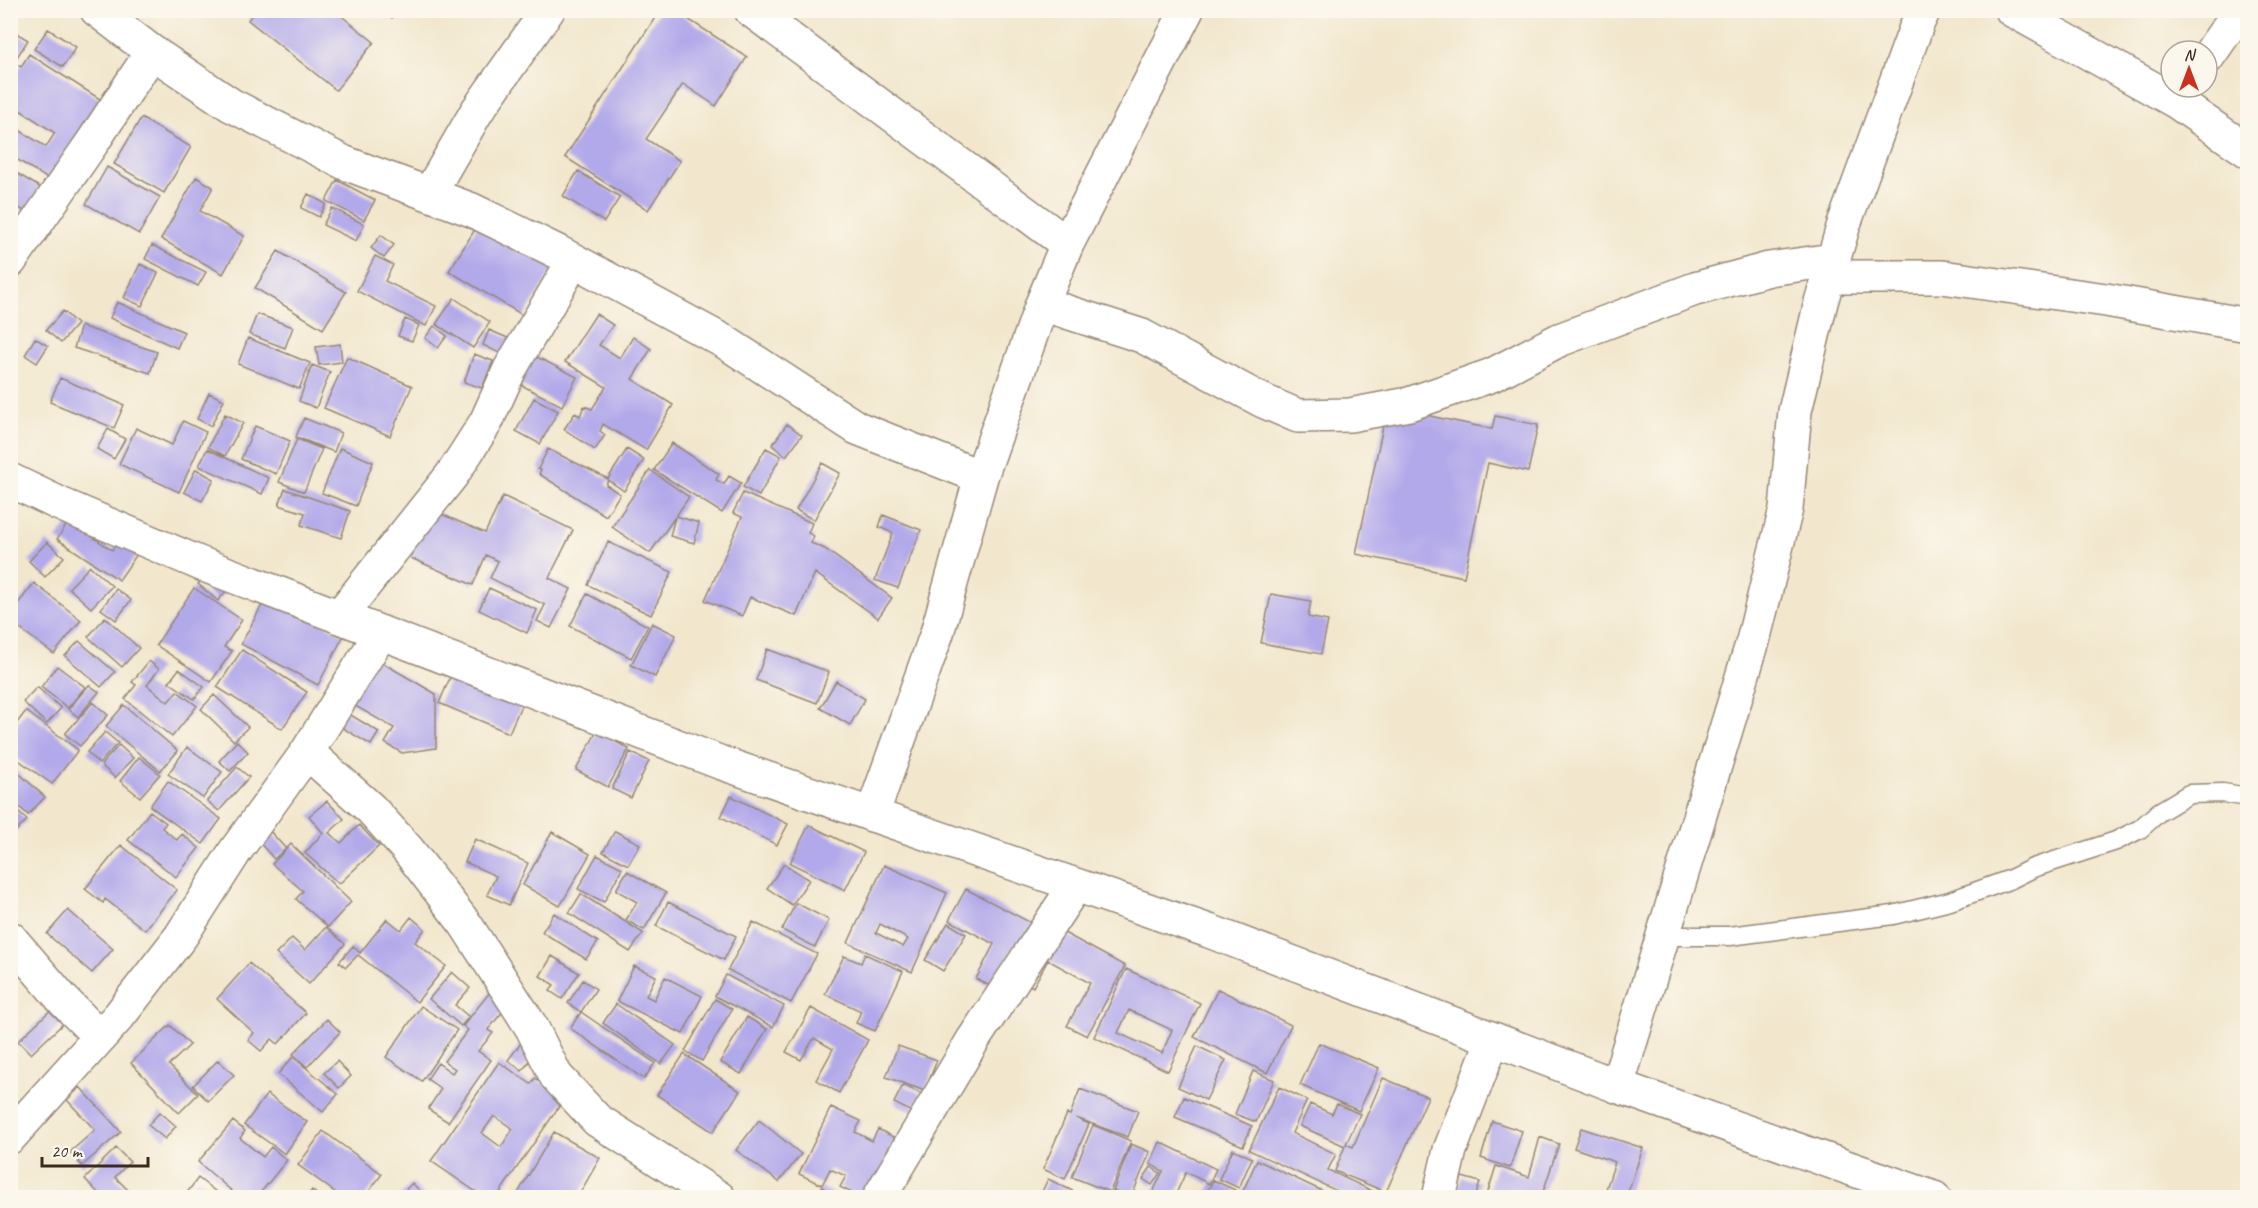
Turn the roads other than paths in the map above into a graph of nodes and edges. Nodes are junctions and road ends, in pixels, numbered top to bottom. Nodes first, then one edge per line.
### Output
1 (97, 10) edge
2 (548, 10) edge
3 (751, 10) edge
4 (1187, 10) edge
5 (1924, 10) edge
6 (2012, 10) edge
7 (2237, 10) edge
8 (2219, 41) edge
9 (152, 52) junction
10 (2159, 84) edge
11 (2186, 99) edge
12 (2247, 151) edge
13 (429, 194) junction
14 (1068, 244) junction
15 (574, 260) junction
16 (10, 261) edge
17 (1831, 268) junction
18 (1042, 304) junction
19 (2247, 325) edge
20 (981, 477) junction
21 (10, 480) edge
22 (339, 617) junction
23 (381, 633) junction
24 (308, 752) junction
25 (2247, 798) edge
26 (872, 815) junction
27 (1075, 886) junction
28 (1663, 936) junction
29 (10, 938) edge
30 (100, 1037) junction
31 (1493, 1039) junction
32 (1617, 1086) junction
33 (10, 1137) edge
34 (1899, 1191) edge
35 (719, 1197) edge
36 (879, 1197) edge
37 (1439, 1197) edge
38 (1934, 1197) edge

1 - 9 street
2 - 13 street
3 - 14 street
4 - 14 street
5 - 17 street
6 - 10 street
7 - 8 street
9 - 13 street
9 - 16 street
11 - 12 street
13 - 15 street
14 - 18 street
15 - 20 street
15 - 22 street
17 - 18 street
17 - 19 street
17 - 28 street
18 - 20 street
20 - 26 street
21 - 22 street
22 - 23 street
23 - 24 street
23 - 26 street
24 - 30 street
24 - 35 street
25 - 28 lane
26 - 27 street
27 - 31 street
27 - 36 street
28 - 32 street
29 - 30 street
30 - 33 street
31 - 32 street
31 - 37 street
32 - 34 street
34 - 38 street

